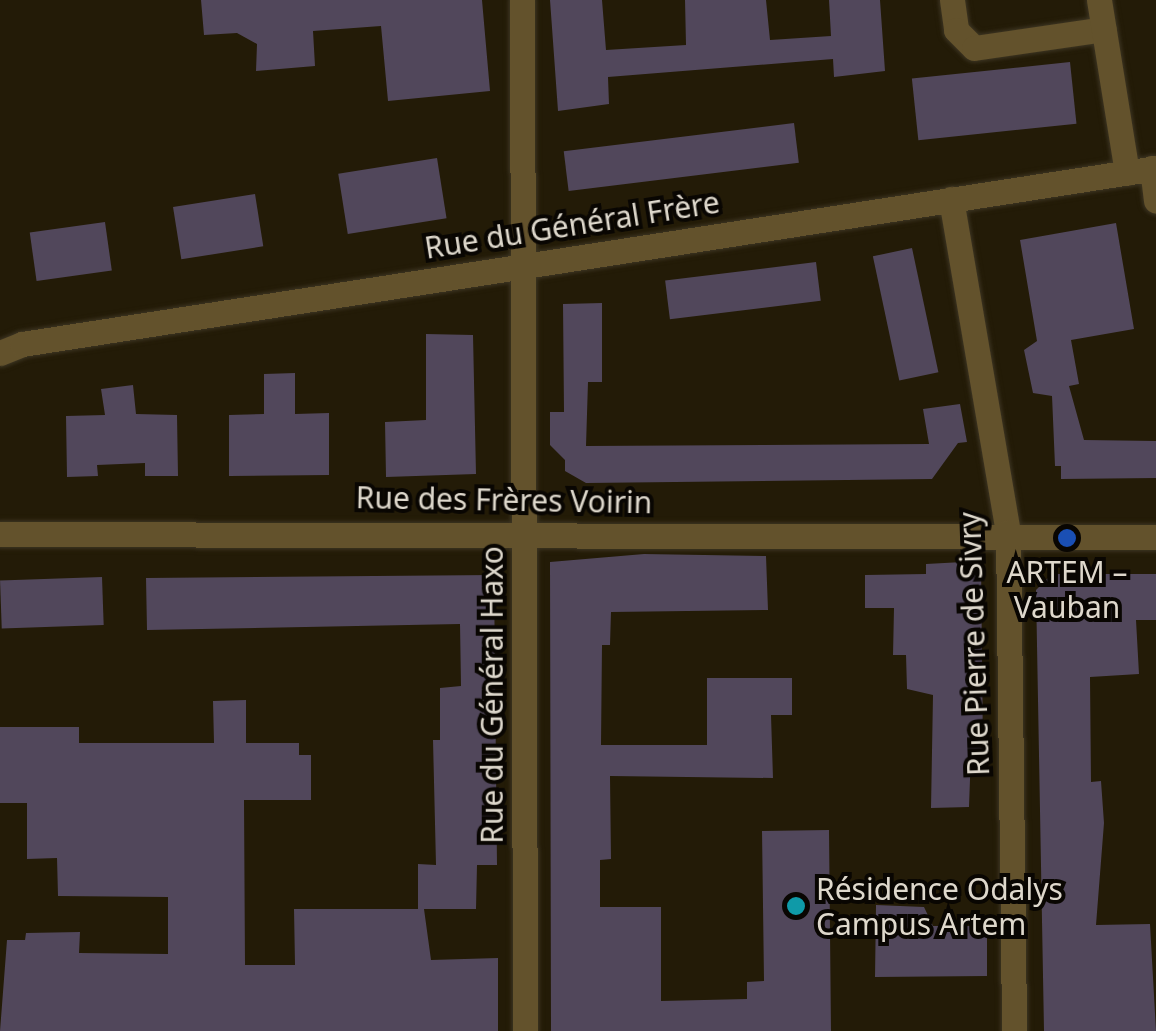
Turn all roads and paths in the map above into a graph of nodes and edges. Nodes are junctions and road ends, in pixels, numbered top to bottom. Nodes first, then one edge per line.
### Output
1 (522, 0) edge
2 (952, 0) edge
3 (1099, 0) edge
4 (1104, 29) junction
5 (1145, 170) edge
6 (951, 199) junction
7 (1156, 202) edge
8 (525, 265) junction
9 (0, 353) edge
10 (1008, 532) junction
11 (0, 534) edge
12 (524, 534) junction
13 (1156, 537) edge
14 (525, 1031) edge
15 (1014, 1031) edge

1 - 8 street, Rue du Général Haxo
2 - 4 street
3 - 4 street
4 - 5 street
5 - 6 street, Rue du Général Frère
5 - 7 street
6 - 8 street, Rue du Général Frère
6 - 10 street, Rue Pierre de Sivry
8 - 9 street, Rue du Général Frère
8 - 12 street, Rue du Général Haxo
10 - 12 street, Rue des Frères Voirin
10 - 13 street, Rue des Frères Voirin
10 - 15 street, Rue Pierre de Sivry
11 - 12 street, Rue des Frères Voirin
12 - 14 street, Rue du Général Haxo

